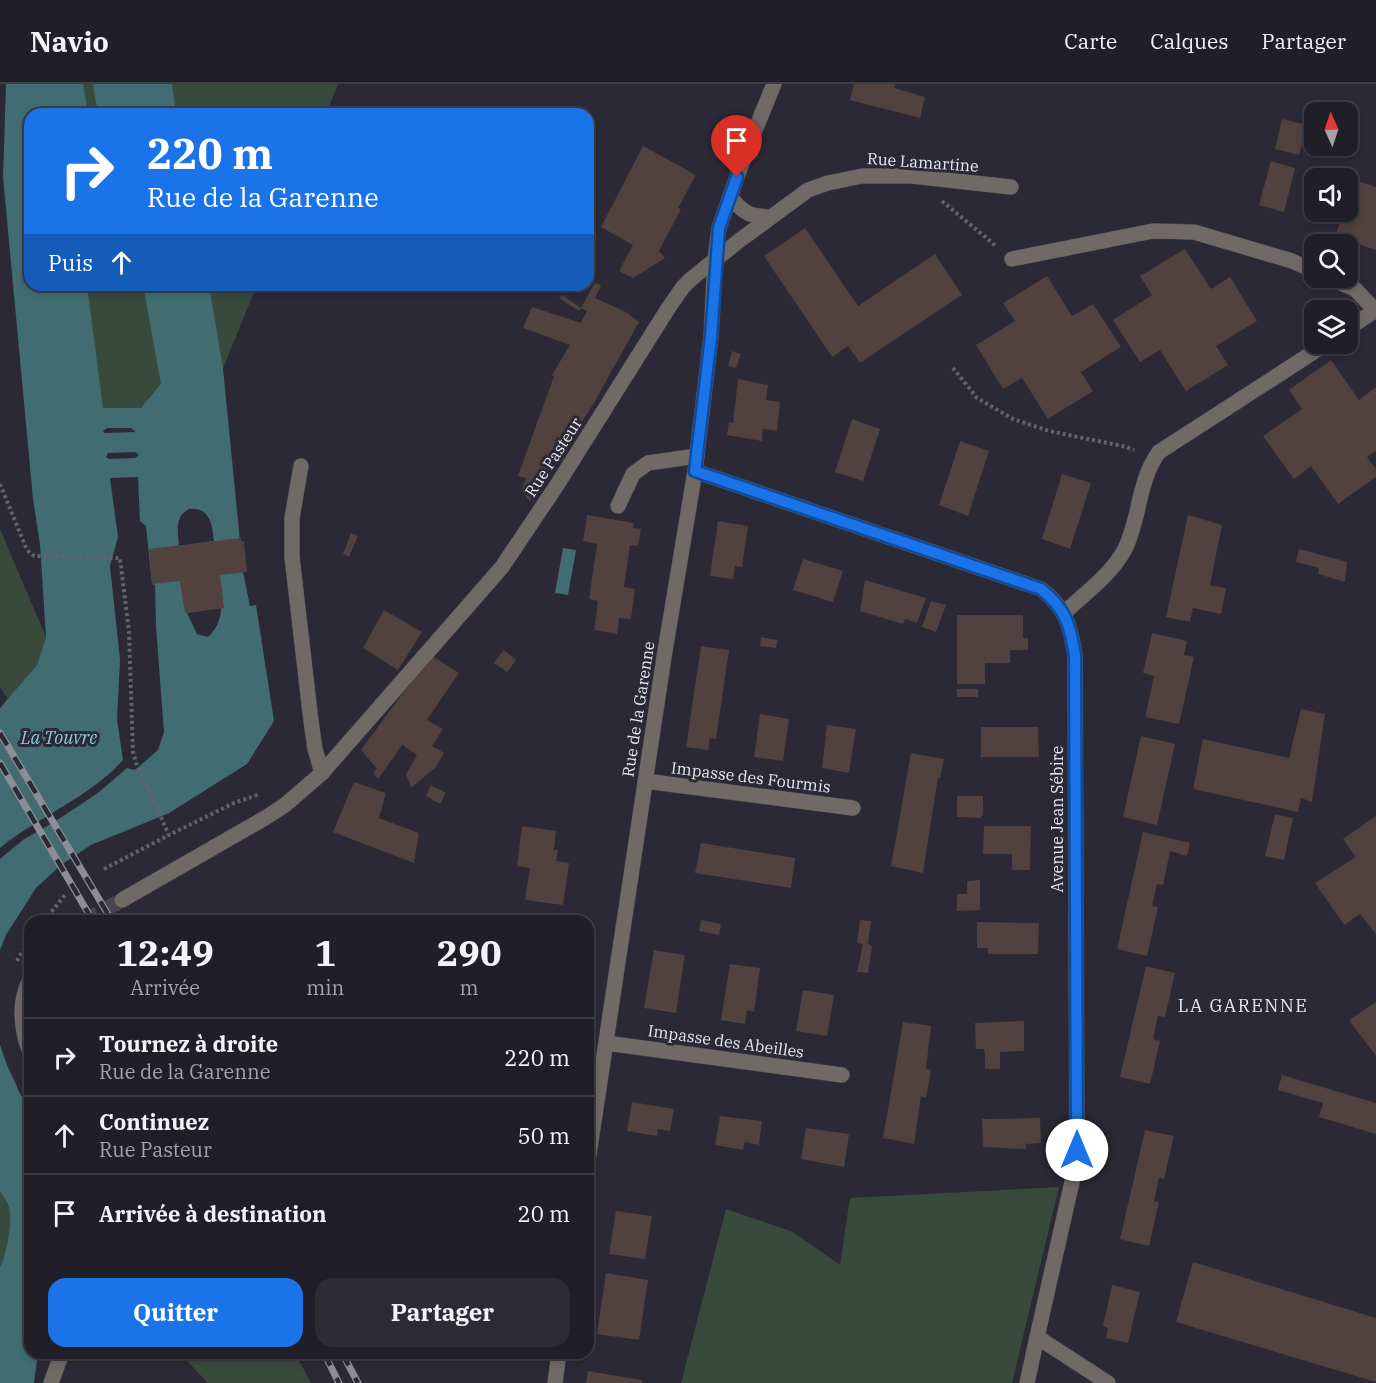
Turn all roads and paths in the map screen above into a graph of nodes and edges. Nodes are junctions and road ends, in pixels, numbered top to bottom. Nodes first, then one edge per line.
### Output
1 (774, 84) edge
2 (911, 176) junction
3 (1011, 187) dead end
4 (730, 197) junction
5 (771, 217) junction
6 (1012, 259) joint
7 (715, 261) junction
8 (1304, 266) edge
9 (1353, 288) edge
10 (1376, 310) edge
11 (1358, 322) edge
12 (1311, 354) edge
13 (953, 368) dead end
14 (1154, 459) junction
15 (696, 463) junction
16 (302, 466) dead end
17 (0, 484) edge
18 (618, 507) dead end
19 (1064, 613) junction
20 (321, 773) junction
21 (645, 781) junction
22 (285, 805) junction
23 (853, 808) dead end
24 (169, 835) junction
25 (104, 869) dead end
26 (66, 895) dead end
27 (122, 900) tunnel mouth
28 (49, 915) edge
29 (24, 994) edge
30 (24, 1030) edge
31 (606, 1043) junction
32 (842, 1075) dead end
33 (594, 1122) edge
34 (1037, 1337) junction
35 (60, 1359) edge
36 (558, 1359) edge
37 (51, 1383) edge
38 (555, 1383) edge
39 (1027, 1383) edge
40 (1108, 1383) edge

1 - 4 street
2 - 3 street, Rue Lamartine
2 - 5 street, Rue Lamartine
2 - 6 path
4 - 5 street
4 - 7 street
5 - 7 street, Rue Lamartine
6 - 8 street
7 - 15 street, Rue de la Garenne
7 - 20 street, Rue Pasteur
9 - 10 street
10 - 11 street
12 - 14 street
13 - 14 path
14 - 19 street
15 - 18 street
15 - 19 street, Avenue Jean Sébire
15 - 21 street, Rue de la Garenne
16 - 20 street
17 - 24 path
19 - 34 street, Avenue Jean Sébire
20 - 22 street, Rue Pasteur
21 - 23 street, Impasse des Fourmis
21 - 31 street, Rue de la Garenne
22 - 24 path
22 - 27 street, Rue Pasteur
24 - 25 path
26 - 28 path
29 - 30 street
31 - 32 street, Impasse des Abeilles
31 - 33 street, Rue de la Garenne
34 - 39 street, Avenue Jean Sébire
34 - 40 street
35 - 37 street
36 - 38 street

